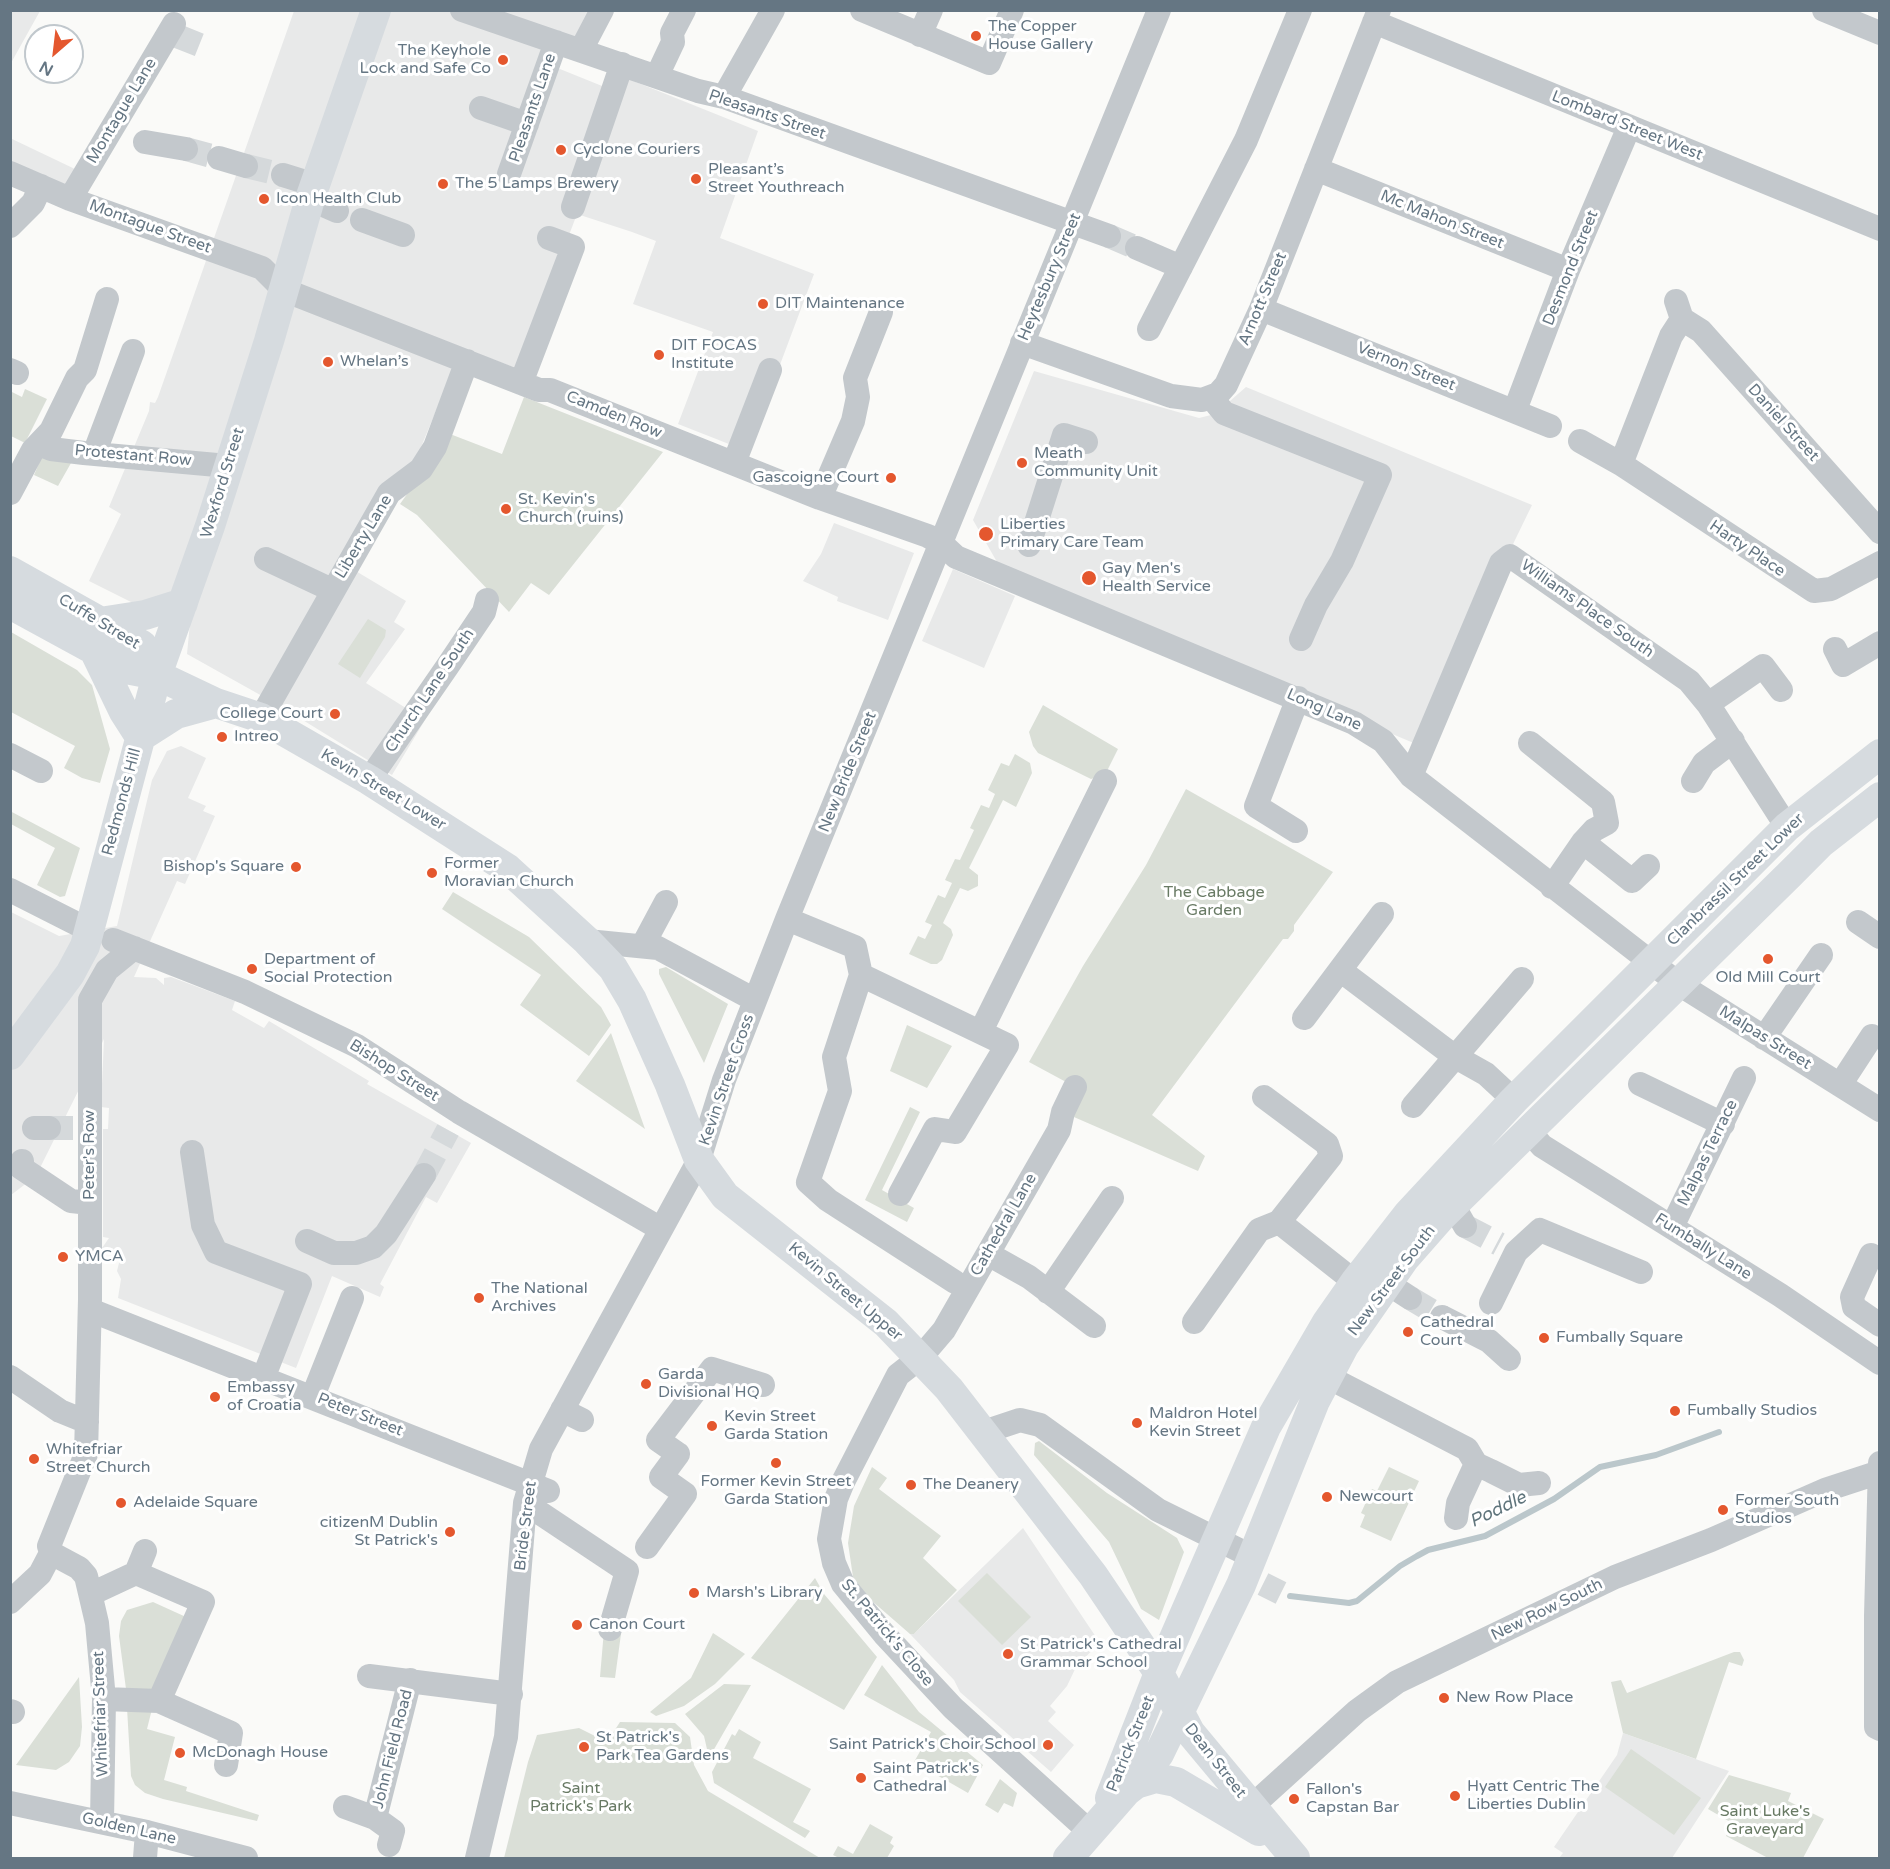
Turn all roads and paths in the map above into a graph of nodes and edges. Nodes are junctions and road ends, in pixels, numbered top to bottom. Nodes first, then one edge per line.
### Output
1 (376, 10) edge
2 (462, 10) edge
3 (602, 10) edge
4 (684, 10) edge
5 (773, 10) edge
6 (862, 10) edge
7 (931, 10) edge
8 (1012, 10) edge
9 (1159, 10) edge
10 (1300, 10) edge
11 (1824, 10) edge
12 (1377, 16) edge
13 (173, 31) dead end
14 (1880, 33) edge
15 (920, 35) junction
16 (556, 42) junction
17 (581, 51) junction
18 (622, 64) junction
19 (657, 76) junction
20 (724, 97) junction
21 (481, 108) dead end
22 (527, 124) junction
23 (1629, 127) junction
24 (145, 142) dead end
25 (186, 149) tunnel mouth
26 (219, 158) tunnel mouth
27 (246, 166) tunnel mouth
28 (1316, 170) junction
29 (10, 172) edge
30 (509, 174) dead end
31 (283, 175) tunnel mouth
32 (41, 186) junction
33 (312, 192) junction
34 (70, 199) junction
35 (573, 207) dead end
36 (337, 211) dead end
37 (363, 220) dead end
38 (1072, 223) junction
39 (10, 226) edge
40 (1880, 229) edge
41 (404, 235) dead end
42 (1109, 236) tunnel mouth
43 (549, 238) dead end
44 (1137, 248) tunnel mouth
45 (1181, 267) junction
46 (1568, 270) junction
47 (284, 290) junction
48 (106, 299) dead end
49 (1261, 309) junction
50 (881, 312) dead end
51 (1149, 329) dead end
52 (1022, 343) junction
53 (133, 351) dead end
54 (467, 362) junction
55 (770, 370) dead end
56 (521, 383) junction
57 (1210, 397) junction
58 (1515, 410) junction
59 (1550, 426) dead end
60 (1580, 441) dead end
61 (1086, 442) dead end
62 (39, 444) junction
63 (94, 454) junction
64 (734, 463) junction
65 (1621, 464) junction
66 (228, 466) junction
67 (10, 493) edge
68 (820, 498) junction
69 (1880, 532) edge
70 (942, 544) junction
71 (1029, 544) dead end
72 (266, 559) dead end
73 (1880, 563) edge
74 (10, 571) edge
75 (332, 590) junction
76 (488, 600) dead end
77 (183, 603) junction
78 (10, 604) edge
79 (100, 622) junction
80 (1301, 639) dead end
81 (1880, 643) edge
82 (1835, 649) dead end
83 (95, 652) junction
84 (157, 675) junction
85 (1781, 690) dead end
86 (1298, 698) junction
87 (216, 703) junction
88 (1708, 704) junction
89 (261, 718) junction
90 (140, 737) junction
91 (1732, 741) junction
92 (1530, 743) dead end
93 (1880, 754) edge
94 (10, 755) edge
95 (40, 771) dead end
96 (1411, 776) junction
97 (369, 780) junction
98 (1105, 781) dead end
99 (1693, 781) dead end
100 (1880, 797) edge
101 (1787, 827) junction
102 (1296, 831) dead end
103 (1583, 842) junction
104 (1648, 866) dead end
105 (1552, 887) junction
106 (10, 890) edge
107 (666, 902) dead end
108 (1382, 914) dead end
109 (787, 920) junction
110 (1858, 922) dead end
111 (1880, 937) edge
112 (112, 939) junction
113 (587, 941) junction
114 (643, 945) junction
115 (1821, 955) dead end
116 (1651, 964) junction
117 (1340, 970) junction
118 (70, 974) junction
119 (861, 975) junction
120 (1522, 979) dead end
121 (1679, 984) junction
122 (90, 1000) junction
123 (755, 1000) junction
124 (1304, 1018) dead end
125 (981, 1031) junction
126 (1872, 1036) dead end
127 (1764, 1038) junction
128 (10, 1055) edge
129 (1454, 1056) junction
130 (1744, 1078) dead end
131 (1640, 1084) dead end
132 (1840, 1085) junction
133 (1075, 1087) dead end
134 (1264, 1097) dead end
135 (1514, 1100) junction
136 (1413, 1106) dead end
137 (1880, 1110) edge
138 (1723, 1124) junction
139 (1528, 1130) junction
140 (192, 1152) dead end
141 (699, 1160) junction
142 (22, 1161) dead end
143 (424, 1175) tunnel mouth
144 (900, 1194) dead end
145 (1112, 1198) dead end
146 (90, 1203) junction
147 (1279, 1222) junction
148 (1672, 1227) junction
149 (661, 1229) junction
150 (308, 1241) dead end
151 (988, 1254) junction
152 (1871, 1255) dead end
153 (1641, 1272) dead end
154 (955, 1282) dead end
155 (1355, 1282) junction
156 (1048, 1292) junction
157 (352, 1298) dead end
158 (1491, 1303) dead end
159 (90, 1310) junction
160 (1442, 1317) tunnel mouth
161 (1194, 1322) dead end
162 (1880, 1325) edge
163 (1094, 1326) dead end
164 (921, 1357) junction
165 (1509, 1359) dead end
166 (1880, 1363) edge
167 (264, 1376) junction
168 (10, 1377) edge
169 (1328, 1377) junction
170 (763, 1385) dead end
171 (313, 1396) junction
172 (87, 1422) junction
173 (984, 1432) junction
174 (1880, 1463) edge
175 (1476, 1464) junction
176 (1879, 1472) edge
177 (1539, 1483) dead end
178 (534, 1492) junction
179 (1455, 1518) dead end
180 (1217, 1539) junction
181 (647, 1547) dead end
182 (145, 1551) dead end
183 (51, 1553) junction
184 (1254, 1572) junction
185 (136, 1573) junction
186 (91, 1594) junction
187 (10, 1602) edge
188 (610, 1629) dead end
189 (1159, 1673) junction
190 (369, 1676) dead end
191 (410, 1680) junction
192 (1878, 1690) edge
193 (511, 1694) junction
194 (104, 1699) junction
195 (159, 1701) junction
196 (1179, 1714) junction
197 (1880, 1729) edge
198 (226, 1765) dead end
199 (10, 1803) edge
200 (345, 1807) dead end
201 (1251, 1808) junction
202 (375, 1818) junction
203 (102, 1822) junction
204 (1097, 1823) junction
205 (147, 1832) junction
206 (389, 1845) dead end
207 (1291, 1854) edge
208 (145, 1858) edge
209 (246, 1858) edge
210 (477, 1858) edge
211 (1068, 1858) edge

1 - 33 main road, Wexford Street
2 - 16 street, Pleasants Street
3 - 17 street
4 - 19 street
5 - 20 street
6 - 15 street
7 - 15 street
8 - 15 street
9 - 38 street, Heytesbury Street
10 - 45 street
11 - 14 street
12 - 23 street, Lombard Street West
12 - 28 street, Arnott Street
13 - 34 street, Montague Lane
16 - 17 street, Pleasants Street
16 - 22 street, Pleasants Lane
17 - 18 street, Pleasants Street
18 - 19 street, Pleasants Street
18 - 35 street
19 - 20 street, Pleasants Street
20 - 38 street, Pleasants Street
21 - 22 street
22 - 30 street, Pleasants Lane
23 - 40 street, Lombard Street West
23 - 46 street, Desmond Street
24 - 25 street
26 - 27 street
28 - 46 street, Mc Mahon Street
28 - 49 street, Arnott Street
29 - 32 street, Montague Street
31 - 33 street
32 - 34 street, Montague Street
32 - 39 street
33 - 36 street
33 - 47 main road, Wexford Street
34 - 47 street, Montague Street
37 - 41 street
38 - 42 street, Pleasants Street
38 - 52 street, Heytesbury Street
43 - 56 street
44 - 45 street
45 - 51 street
46 - 58 street, Desmond Street
47 - 54 street, Camden Row
47 - 66 main road, Wexford Street
48 - 62 street
49 - 57 street, Arnott Street
49 - 58 street, Vernon Street
50 - 68 street
52 - 57 street
52 - 70 street, Heytesbury Street
53 - 63 street
54 - 56 street, Camden Row
54 - 75 street, Liberty Lane
55 - 64 street
56 - 64 street, Camden Row
57 - 80 street
58 - 59 street, Vernon Street
60 - 65 street, Harty Place
61 - 71 street
62 - 63 street, Protestant Row
62 - 67 street
63 - 66 street, Protestant Row
64 - 68 street, Camden Row
65 - 69 street, Daniel Street
65 - 73 street, Harty Place
66 - 77 main road, Wexford Street
68 - 70 street, Camden Row
70 - 86 street, Long Lane
70 - 109 street, New Bride Street
72 - 75 street
74 - 79 main road, Cuffe Street
75 - 89 street, Liberty Lane
76 - 97 street, Church Lane South
77 - 79 main road
77 - 84 main road, Wexford Street
78 - 83 main road, Cuffe Street
79 - 84 main road, Cuffe Street
81 - 82 street
83 - 84 main road, Cuffe Street
83 - 90 main road
84 - 87 main road, Kevin Street Lower
84 - 90 main road, Redmonds Hill
85 - 88 street
86 - 96 street, Long Lane
86 - 102 street
87 - 89 main road, Kevin Street Lower
87 - 90 main road
88 - 91 street, Williams Place South
88 - 96 street, Williams Place South
89 - 97 main road, Kevin Street Lower
90 - 112 main road, Redmonds Hill
91 - 99 street
91 - 101 street, Williams Place South
92 - 103 street
93 - 101 main road, Clanbrassil Street Lower
94 - 95 street
96 - 105 street, Long Lane
97 - 113 main road, Kevin Street Lower
98 - 125 street
100 - 121 main road, Clanbrassil Street Lower
101 - 116 main road, Clanbrassil Street Lower
103 - 104 street
103 - 105 street
105 - 116 street, Long Lane
106 - 112 street, Bishop Street
107 - 114 street
108 - 117 street
109 - 119 street
109 - 123 street, New Bride Street
110 - 111 street
112 - 118 main road, Redmonds Hill
112 - 122 street, Peter's Row
112 - 149 street, Bishop Street
113 - 114 street
113 - 141 main road, Kevin Street Lower
114 - 123 street
115 - 127 street
116 - 121 street, Malpas Street
116 - 135 main road, New Street South
117 - 124 street
117 - 129 street
118 - 122 street
118 - 128 main road, Redmonds Hill
119 - 125 street
119 - 154 street
120 - 129 street
121 - 127 street, Malpas Street
121 - 139 main road, New Street South
122 - 146 street, Peter's Row
123 - 141 street, Kevin Street Cross
125 - 144 street
126 - 132 street
127 - 132 street, Malpas Street
129 - 135 street
129 - 136 street
130 - 138 street, Malpas Terrace
131 - 138 street
132 - 137 street, Malpas Street
133 - 151 street, Cathedral Lane
134 - 147 street
135 - 155 main road, New Street South
138 - 148 street, Malpas Terrace
139 - 148 street, Fumbally Lane
139 - 169 main road, New Street South
140 - 167 street
141 - 149 street, Bride Street
141 - 164 main road, Kevin Street Upper
142 - 146 street
143 - 150 street
145 - 156 street
146 - 159 street, Peter's Row
147 - 155 street
147 - 161 street
148 - 166 street, Fumbally Lane
149 - 178 street, Bride Street
151 - 156 street
151 - 164 street, Cathedral Lane
152 - 162 street
153 - 158 street
155 - 180 main road, New Street South
156 - 163 street
157 - 171 street
159 - 167 street, Peter Street
159 - 172 street
160 - 165 street
164 - 173 main road, Kevin Street Upper
164 - 204 street, St. Patrick's Close
167 - 171 street, Peter Street
168 - 172 street
169 - 175 street
169 - 184 main road, New Street South
170 - 181 street
171 - 178 street, Peter Street
172 - 183 street
173 - 180 street
173 - 189 main road, Kevin Street Upper
174 - 176 street
175 - 177 street
175 - 179 street
176 - 192 street
176 - 201 street, New Row South
178 - 188 street, Peter Street
178 - 193 street, Bride Street
180 - 184 street
180 - 189 main road, New Street South
182 - 185 street
183 - 186 street, Whitefriar Street
183 - 187 street
184 - 196 main road, New Street South
185 - 186 street
185 - 195 street
186 - 194 street, Whitefriar Street
189 - 196 main road, Kevin Street Upper
189 - 204 main road, Patrick Street
190 - 191 street, John Field Road
191 - 193 street, John Field Road
191 - 202 street, John Field Road
192 - 197 street
193 - 210 street, Bride Street
194 - 195 street
194 - 203 street, Whitefriar Street
195 - 198 street
196 - 201 main road, Dean Street
196 - 204 main road, Patrick Street
199 - 203 street, Golden Lane
200 - 202 street, John Field Road
201 - 207 main road, Dean Street
202 - 206 street, John Field Road
203 - 205 street, Golden Lane
204 - 207 main road
204 - 211 main road, Patrick Street
205 - 208 street
205 - 209 street, Golden Lane

